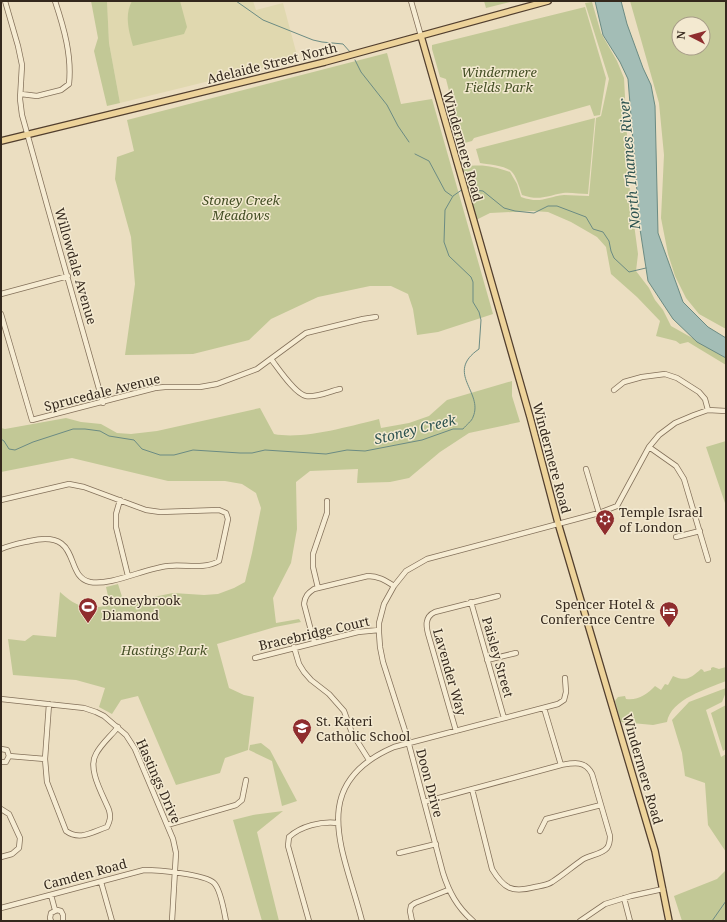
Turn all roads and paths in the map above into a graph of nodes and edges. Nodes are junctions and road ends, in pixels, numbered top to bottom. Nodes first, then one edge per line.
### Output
1 (5, 1) edge
2 (55, 1) edge
3 (411, 1) edge
4 (548, 1) edge
5 (421, 36) junction
6 (21, 94) junction
7 (28, 134) junction
8 (1, 141) edge
9 (68, 276) junction
10 (1, 294) edge
11 (1, 314) edge
12 (376, 317) dead end
13 (271, 359) junction
14 (340, 389) dead end
15 (614, 390) dead end
16 (103, 403) junction
17 (708, 410) junction
18 (726, 411) edge
19 (649, 448) junction
20 (586, 469) dead end
21 (1, 500) edge
22 (120, 500) junction
23 (327, 501) dead end
24 (599, 513) junction
25 (558, 523) junction
26 (700, 531) junction
27 (676, 537) dead end
28 (1, 549) edge
29 (708, 560) dead end
30 (128, 576) junction
31 (394, 586) junction
32 (318, 588) junction
33 (498, 596) dead end
34 (471, 602) junction
35 (379, 630) junction
36 (314, 642) junction
37 (294, 647) junction
38 (516, 653) dead end
39 (255, 658) dead end
40 (487, 660) junction
41 (565, 678) dead end
42 (1, 700) edge
43 (49, 704) junction
44 (544, 708) junction
45 (504, 718) junction
46 (118, 727) junction
47 (456, 731) junction
48 (408, 743) junction
49 (1, 749) edge
50 (9, 756) junction
51 (45, 759) junction
52 (369, 760) junction
53 (1, 762) edge
54 (561, 765) junction
55 (246, 780) dead end
56 (472, 789) junction
57 (424, 802) junction
58 (601, 805) junction
59 (1, 809) edge
60 (338, 823) junction
61 (167, 825) junction
62 (540, 831) dead end
63 (436, 844) junction
64 (399, 853) dead end
65 (1, 857) edge
66 (175, 873) junction
67 (101, 882) junction
68 (663, 888) junction
69 (448, 890) junction
70 (50, 895) junction
71 (624, 898) junction
72 (1, 908) edge
73 (55, 910) junction
74 (51, 921) edge
75 (62, 921) edge
76 (112, 921) edge
77 (172, 921) edge
78 (226, 921) edge
79 (309, 921) edge
80 (362, 921) edge
81 (412, 921) edge
82 (473, 921) edge
83 (580, 921) edge
84 (630, 921) edge
85 (669, 921) edge

1 - 6 street, Willowdale Avenue
2 - 6 street
3 - 5 street, Windermere Road
4 - 5 main road, Adelaide Street North
5 - 7 main road, Adelaide Street North
5 - 25 main road, Windermere Road
6 - 7 street, Willowdale Avenue
7 - 8 main road, Adelaide Street North
7 - 9 street, Willowdale Avenue
9 - 10 street
9 - 16 street, Willowdale Avenue
11 - 16 street, Sprucedale Avenue
12 - 13 street, Sprucedale Avenue
13 - 14 street
13 - 16 street, Sprucedale Avenue
15 - 17 street
17 - 18 street
17 - 19 street, Doon Drive
19 - 24 street, Doon Drive
19 - 26 street
20 - 24 street
21 - 22 street
22 - 30 street
22 - 30 street
23 - 32 street
24 - 25 street, Doon Drive
25 - 31 street, Doon Drive
25 - 68 main road, Windermere Road
26 - 27 street
26 - 29 street
28 - 30 street
31 - 32 street
31 - 35 street, Doon Drive
32 - 36 street
33 - 34 street
34 - 40 street, Paisley Street
34 - 47 street, Lavender Way
35 - 36 street, Bracebridge Court
35 - 48 street, Doon Drive
36 - 37 street, Bracebridge Court
37 - 39 street, Bracebridge Court
37 - 52 street
38 - 40 street
40 - 45 street, Paisley Street
41 - 44 street
42 - 43 street, Hastings Drive
43 - 46 street, Hastings Drive
43 - 51 street
44 - 45 street
44 - 54 street
45 - 47 street
46 - 51 street
46 - 61 street, Hastings Drive
47 - 48 street
48 - 52 street
48 - 57 street, Doon Drive
49 - 50 street
50 - 51 street
50 - 53 street
52 - 60 street
54 - 56 street
54 - 58 street
55 - 61 street
56 - 57 street
56 - 58 street
57 - 63 street, Doon Drive
58 - 62 street
59 - 65 street
60 - 79 street
60 - 80 street
61 - 66 street, Hastings Drive
63 - 64 street
63 - 69 street, Doon Drive
66 - 67 street, Camden Road
66 - 77 street, Hastings Drive
66 - 78 street, Camden Road
67 - 70 street, Camden Road
67 - 76 street
68 - 71 street
68 - 85 main road, Windermere Road
69 - 81 street
69 - 82 street, Doon Drive
70 - 72 street, Camden Road
70 - 73 street
71 - 83 street
71 - 84 street
73 - 74 street
73 - 75 street

